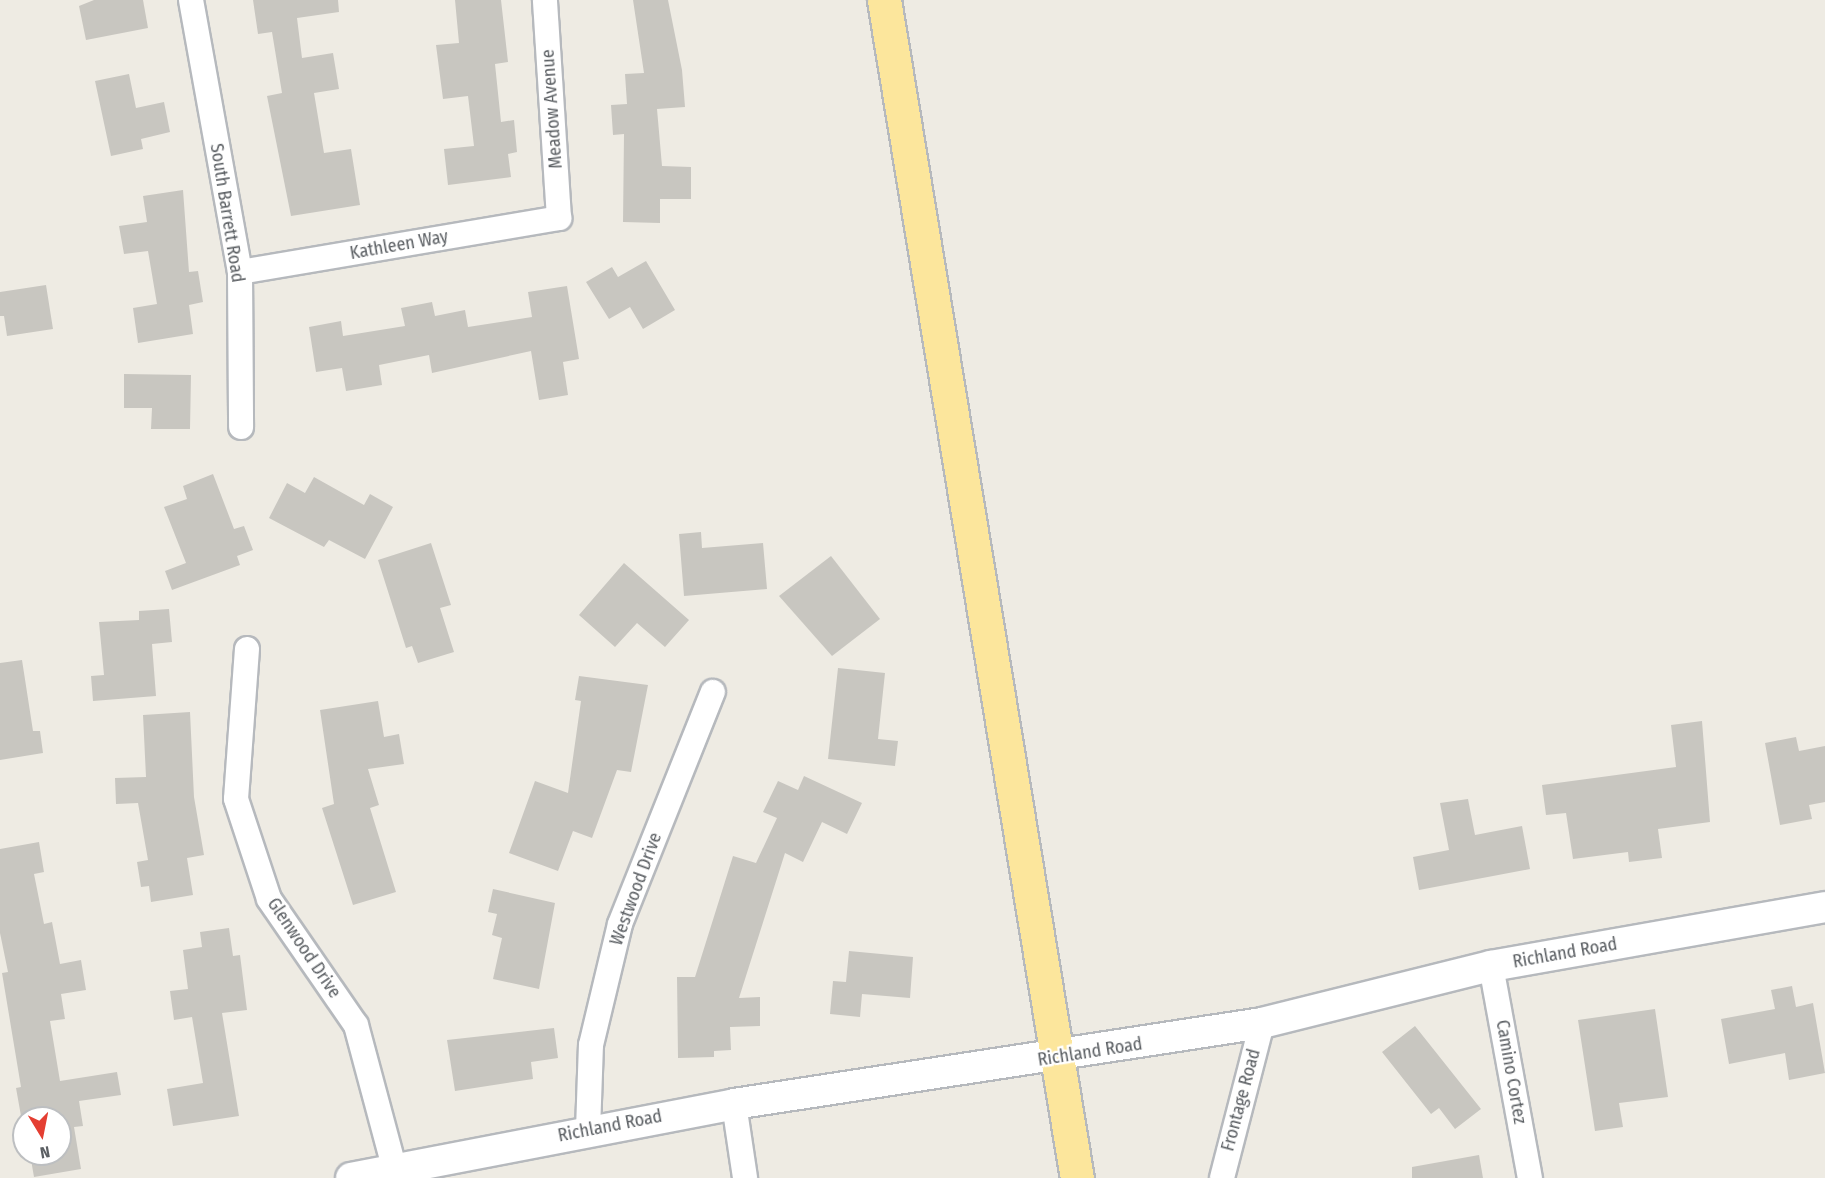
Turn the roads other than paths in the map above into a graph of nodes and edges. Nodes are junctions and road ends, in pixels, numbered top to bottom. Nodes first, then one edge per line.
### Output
1 (191, 0) edge
2 (545, 0) edge
3 (884, 0) edge
4 (559, 218) joint
5 (240, 272) junction
6 (242, 428) dead end
7 (247, 649) dead end
8 (713, 692) dead end
9 (1825, 908) edge
10 (1491, 966) junction
11 (1262, 1023) junction
12 (1057, 1058) junction
13 (734, 1104) junction
14 (588, 1130) junction
15 (396, 1174) edge
16 (351, 1178) edge
17 (745, 1178) edge
18 (1077, 1178) edge
19 (1222, 1178) edge
20 (1530, 1178) edge

1 - 5 street, South Barrett Road
2 - 4 street, Meadow Avenue
3 - 12 highway
4 - 5 street, Kathleen Way
5 - 6 street, South Barrett Road
7 - 15 street, Glenwood Drive
8 - 14 street, Westwood Drive
9 - 10 street, Richland Road
10 - 11 street, Richland Road
10 - 20 street, Camino Cortez
11 - 12 street, Richland Road
11 - 19 street, Frontage Road
12 - 13 street, Richland Road
12 - 18 highway
13 - 14 street, Richland Road
13 - 17 street
14 - 15 street, Richland Road
15 - 16 street, Richland Road

